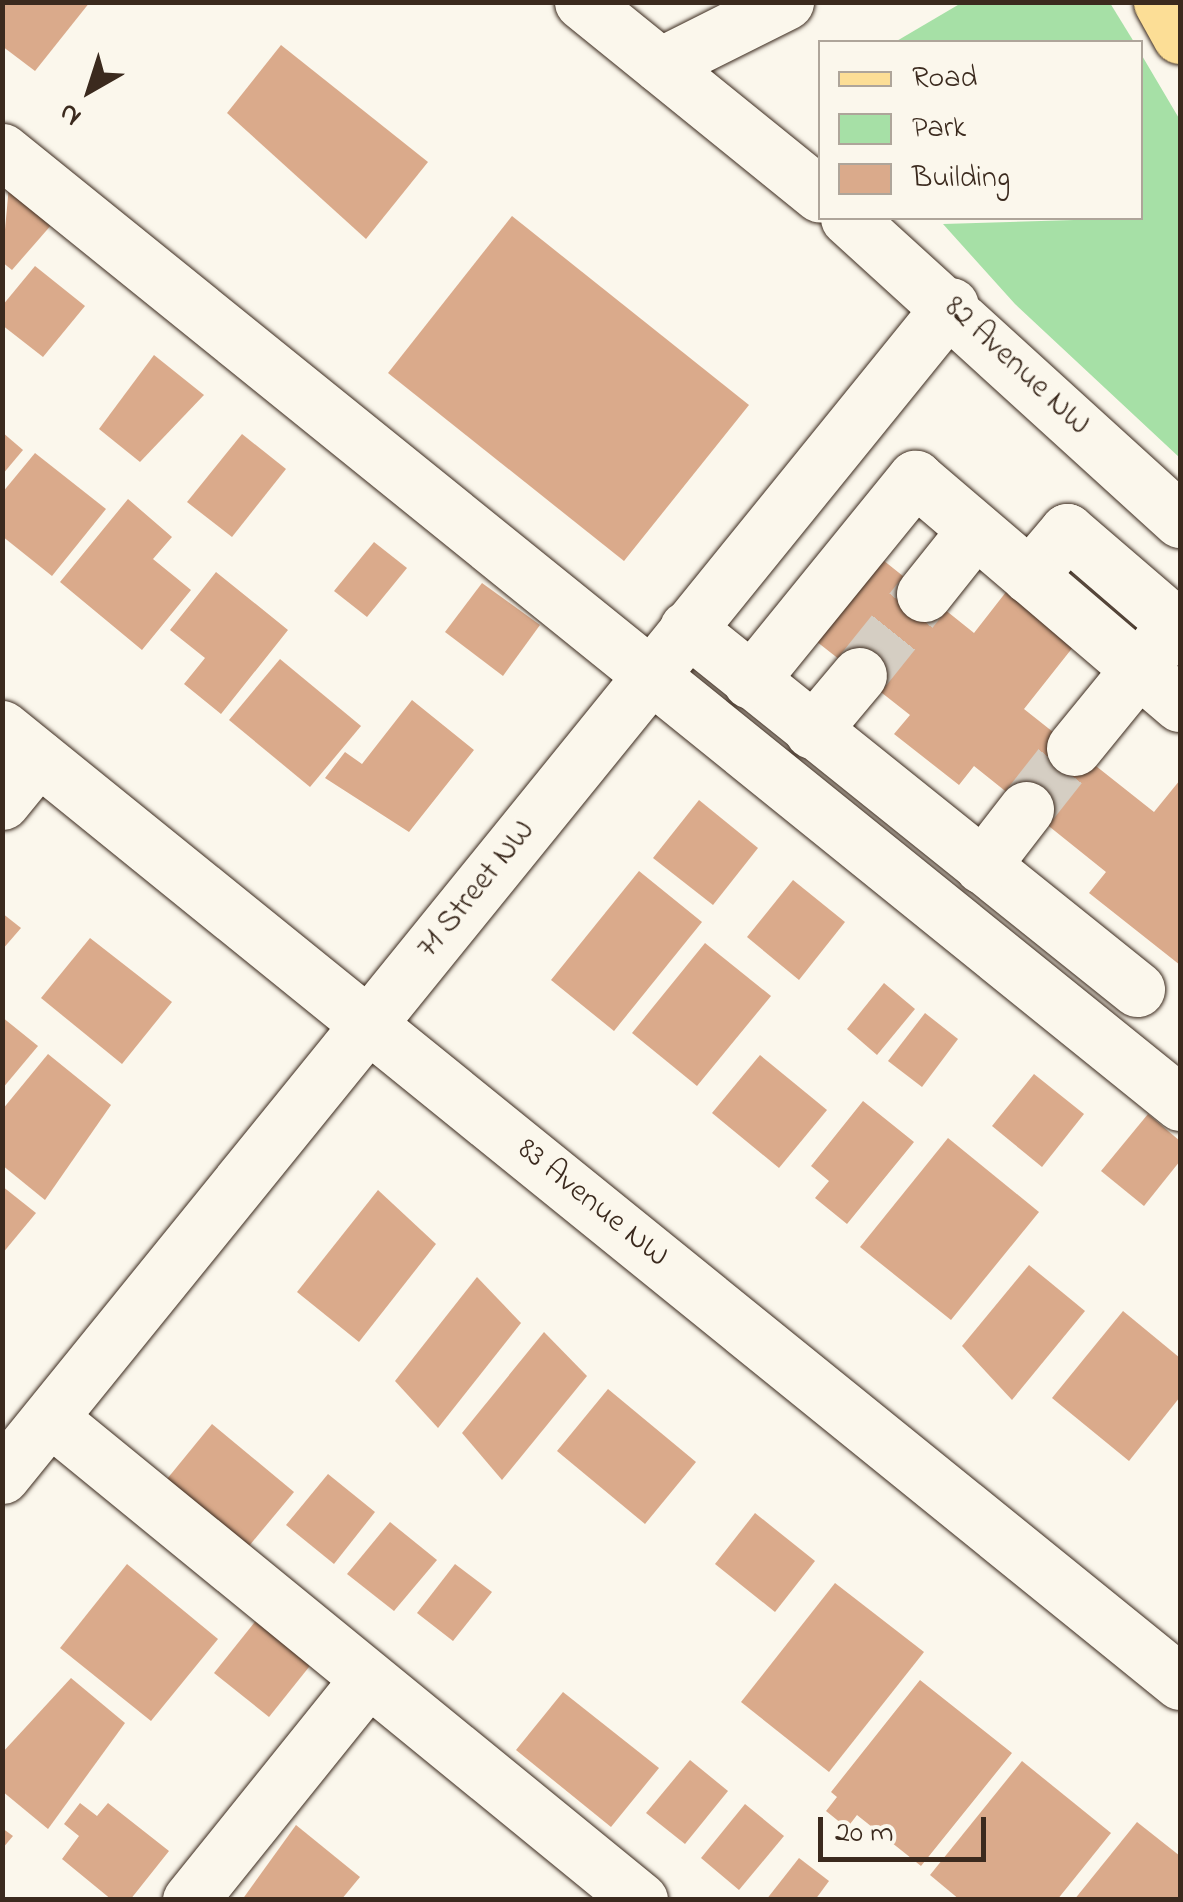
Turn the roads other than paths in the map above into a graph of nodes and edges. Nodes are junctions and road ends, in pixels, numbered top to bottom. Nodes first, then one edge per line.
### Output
1 (582, 2) edge
2 (786, 2) edge
3 (1161, 2) edge
4 (1180, 36) edge
5 (660, 65) junction
6 (2, 151) edge
7 (818, 193) edge
8 (850, 220) edge
9 (951, 305) junction
10 (1180, 520) edge
11 (976, 530) junction
12 (1029, 576) junction
13 (924, 594) tunnel mouth
14 (1178, 621) edge
15 (687, 628) junction
16 (1139, 668) junction
17 (650, 674) junction
18 (859, 675) tunnel mouth
19 (750, 681) junction
20 (1180, 704) edge
21 (812, 731) junction
22 (20, 743) edge
23 (1074, 748) tunnel mouth
24 (2, 802) edge
25 (1026, 808) tunnel mouth
26 (982, 866) junction
27 (1137, 989) dead end
28 (370, 1024) junction
29 (1180, 1103) edge
30 (50, 1418) junction
31 (2, 1476) edge
32 (368, 1679) junction
33 (1180, 1682) edge
34 (190, 1900) edge
35 (640, 1900) edge

1 - 5 street
2 - 5 street
3 - 4 main road
5 - 7 street
6 - 17 street
8 - 9 street, 82 Avenue NW
9 - 10 street, 82 Avenue NW
9 - 15 street, 71 Street NW
11 - 12 street
11 - 13 street
11 - 19 street
12 - 14 street
12 - 16 street
14 - 16 street
15 - 17 street, 71 Street NW
15 - 19 street
16 - 20 street
16 - 23 street
17 - 28 street, 71 Street NW
17 - 29 street
18 - 21 street
19 - 21 street
21 - 26 street
22 - 24 street
22 - 28 street, 83 Avenue NW
25 - 26 street
26 - 27 street
28 - 30 street, 71 Street NW
28 - 33 street, 83 Avenue NW
30 - 31 street, 71 Street NW
30 - 32 street
32 - 34 street
32 - 35 street

